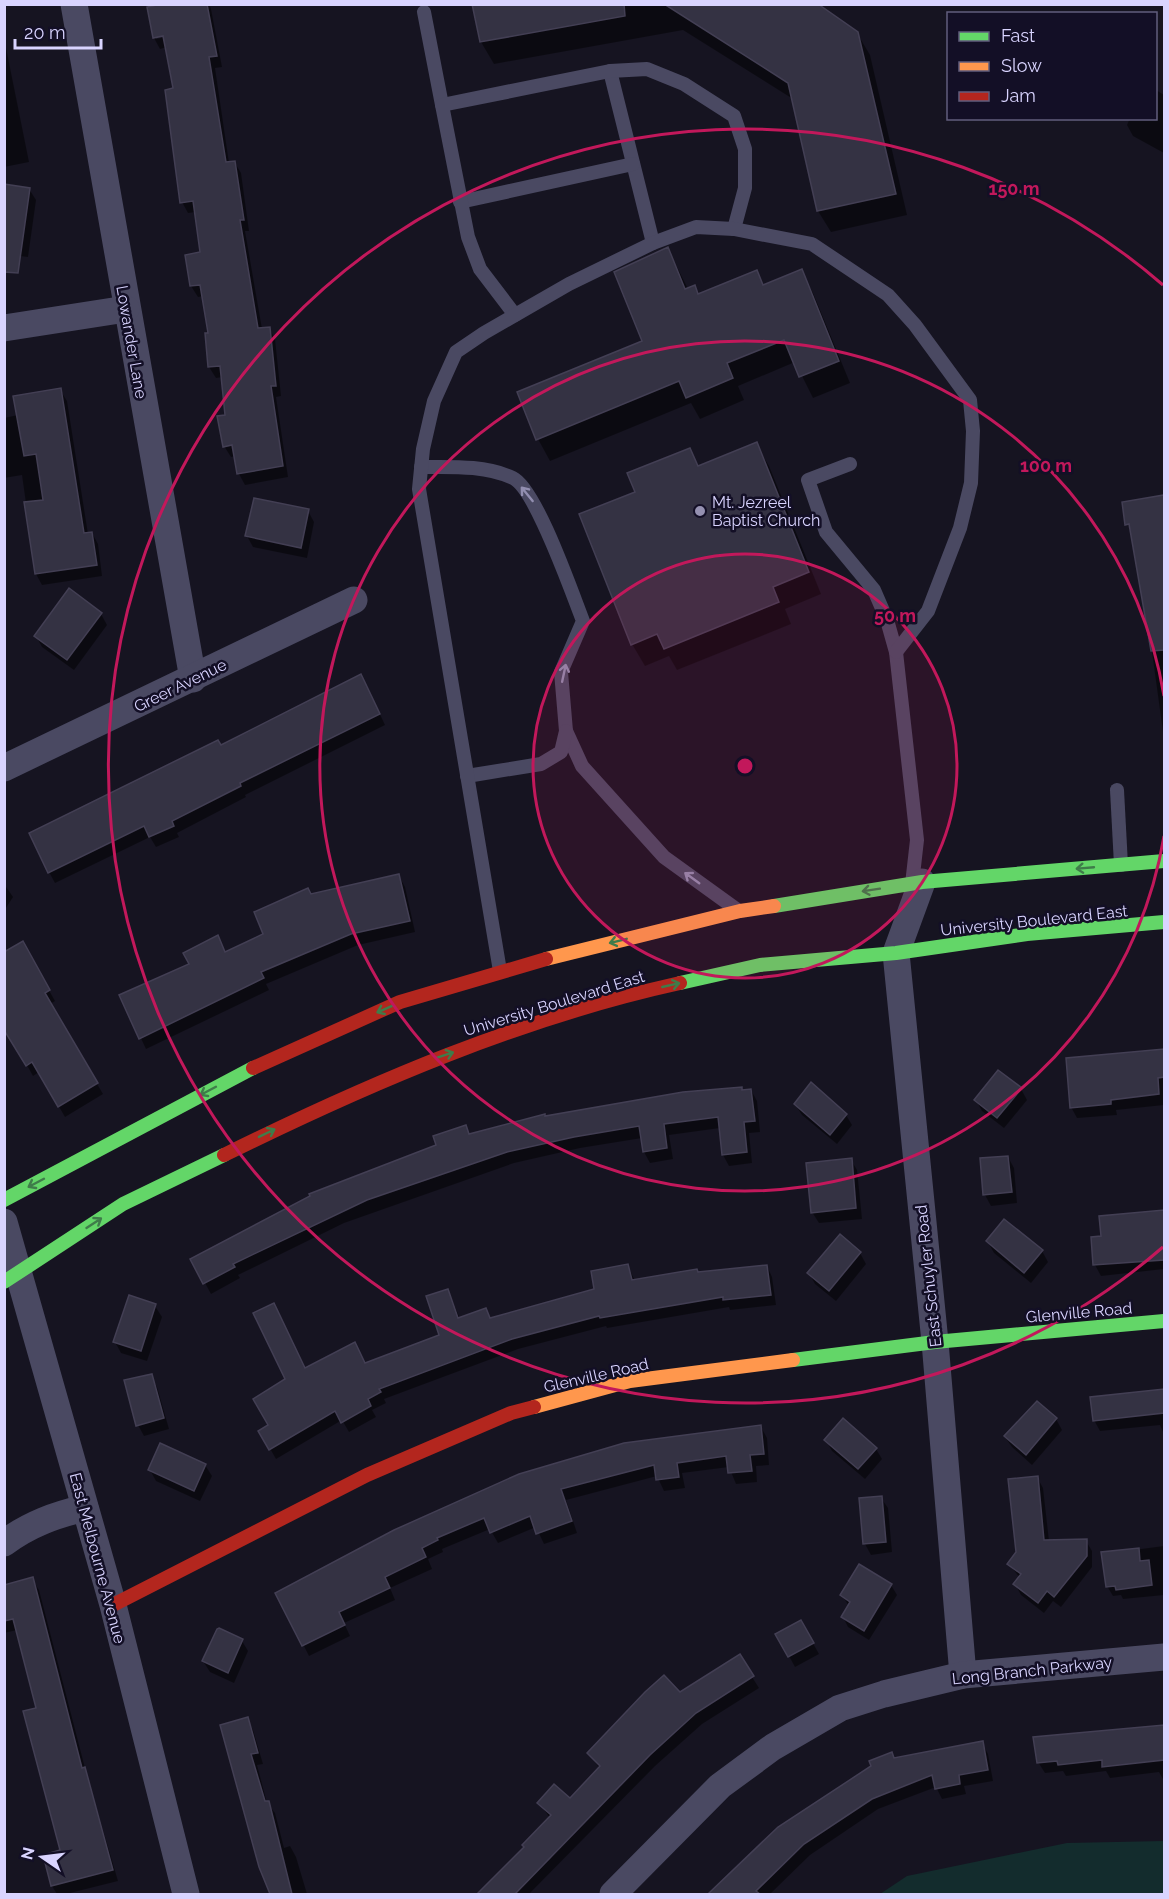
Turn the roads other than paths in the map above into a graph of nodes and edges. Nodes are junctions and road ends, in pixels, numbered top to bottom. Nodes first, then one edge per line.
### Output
1 (74, 4) edge
2 (424, 12) dead end
3 (610, 71) junction
4 (442, 105) junction
5 (633, 164) junction
6 (460, 202) junction
7 (734, 229) junction
8 (653, 243) junction
9 (126, 309) junction
10 (515, 315) junction
11 (4, 328) edge
12 (850, 464) dead end
13 (421, 467) junction
14 (354, 600) dead end
15 (896, 652) junction
16 (193, 679) junction
17 (566, 730) junction
18 (4, 768) edge
19 (467, 776) junction
20 (1117, 790) dead end
21 (1164, 861) edge
22 (1121, 865) junction
23 (917, 883) junction
24 (740, 911) junction
25 (1164, 922) edge
26 (896, 953) junction
27 (500, 971) junction
28 (4, 1200) edge
29 (4, 1222) edge
30 (12, 1277) edge
31 (1164, 1321) edge
32 (935, 1342) junction
33 (85, 1508) junction
34 (4, 1543) edge
35 (112, 1605) junction
36 (1164, 1657) edge
37 (963, 1675) junction
38 (186, 1894) edge
39 (613, 1894) edge

1 - 9 street, Lowander Lane
2 - 4 lane
3 - 4 lane
3 - 5 lane
3 - 7 lane
4 - 6 lane
5 - 6 lane
5 - 8 lane
6 - 10 lane
7 - 8 lane
7 - 15 lane
8 - 10 lane
9 - 11 street
9 - 16 street, Lowander Lane
10 - 13 lane
12 - 15 lane
17 -> 13 lane
13 - 19 lane
14 - 16 street, Greer Avenue
15 - 23 lane
16 - 18 street, Greer Avenue
17 - 19 lane
24 -> 17 lane
19 - 27 lane
20 - 22 lane
21 - 22 main road
22 -> 23 main road
23 -> 24 main road
23 - 26 street, East Schuyler Road
24 -> 27 main road
25 - 26 main road, University Boulevard East
30 -> 26 main road, University Boulevard East
26 - 32 street, East Schuyler Road
27 -> 28 main road
29 - 30 street, East Melbourne Avenue
30 - 33 street, East Melbourne Avenue
31 - 32 main road, Glenville Road
32 - 35 main road, Glenville Road
32 - 37 street, East Schuyler Road
33 - 34 street
33 - 35 street, East Melbourne Avenue
35 - 38 street, East Melbourne Avenue
36 - 37 street, Long Branch Parkway
37 - 39 street, Long Branch Parkway

